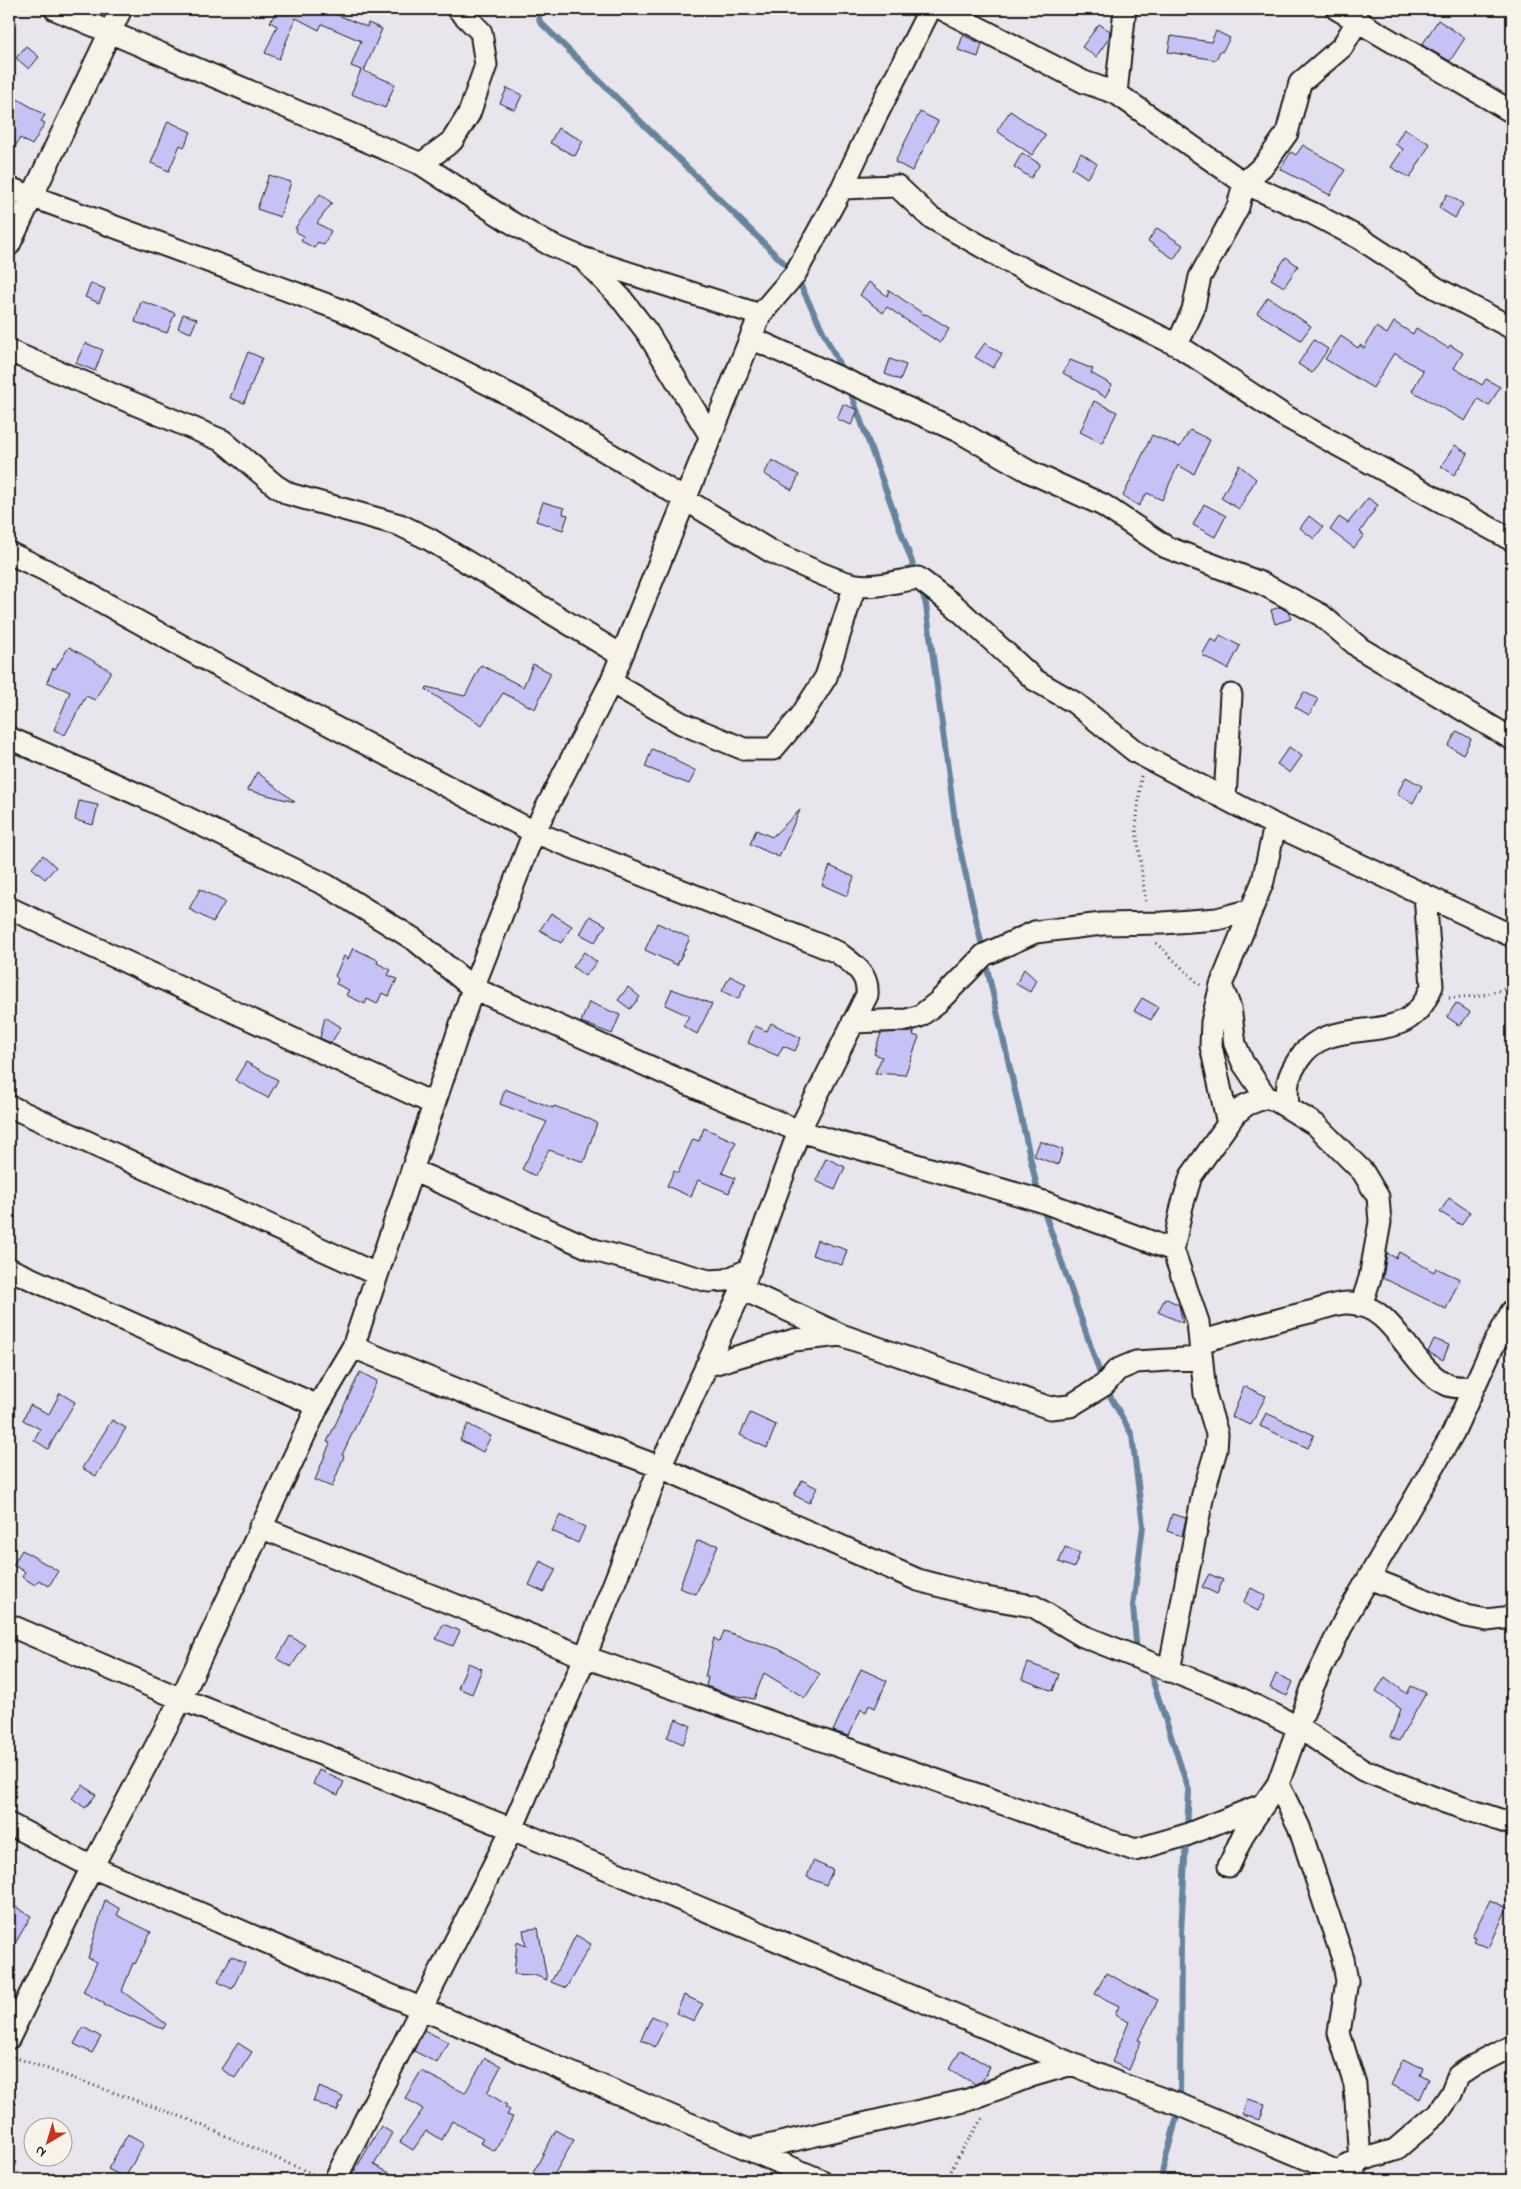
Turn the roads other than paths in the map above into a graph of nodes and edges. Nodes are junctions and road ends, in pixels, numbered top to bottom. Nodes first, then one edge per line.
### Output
1 (55, 9) edge
2 (121, 9) edge
3 (458, 9) edge
4 (930, 9) edge
5 (942, 9) edge
6 (1125, 9) edge
7 (1337, 9) edge
8 (1358, 20) junction
9 (108, 31) junction
10 (1116, 93) junction
11 (1512, 112) edge
12 (421, 164) junction
13 (1244, 183) junction
14 (9, 188) edge
15 (842, 188) junction
16 (32, 198) junction
17 (9, 245) edge
18 (582, 258) junction
19 (760, 314) junction
20 (1512, 328) edge
21 (751, 338) junction
22 (1177, 345) junction
23 (9, 351) edge
24 (711, 437) junction
25 (685, 499) junction
26 (1512, 540) edge
27 (9, 553) edge
28 (855, 585) junction
29 (621, 655) junction
30 (611, 682) junction
31 (1231, 695) dead end
32 (9, 738) edge
33 (1512, 739) edge
34 (1225, 798) junction
35 (1275, 825) junction
36 (534, 832) junction
37 (1425, 895) junction
38 (9, 908) edge
39 (1251, 910) junction
40 (1512, 936) edge
41 (473, 988) junction
42 (1218, 992) junction
43 (854, 1022) junction
44 (1266, 1098) junction
45 (434, 1104) junction
46 (9, 1106) edge
47 (1288, 1106) junction
48 (1228, 1124) junction
49 (799, 1131) junction
50 (412, 1170) junction
51 (1173, 1250) junction
52 (9, 1269) edge
53 (376, 1274) junction
54 (746, 1279) junction
55 (1361, 1306) junction
56 (1512, 1311) edge
57 (841, 1335) junction
58 (353, 1347) junction
59 (1201, 1350) junction
60 (706, 1366) junction
61 (1474, 1387) junction
62 (318, 1406) junction
63 (660, 1467) junction
64 (260, 1527) junction
65 (1369, 1578) junction
66 (1512, 1617) edge
67 (9, 1624) edge
68 (586, 1658) junction
69 (1169, 1671) junction
70 (181, 1699) junction
71 (1298, 1727) junction
72 (1278, 1784) junction
73 (1262, 1805) junction
74 (9, 1824) edge
75 (1512, 1824) edge
76 (512, 1829) junction
77 (1229, 1866) dead end
78 (92, 1867) junction
79 (421, 2009) junction
80 (9, 2038) edge
81 (1512, 2046) edge
82 (1072, 2064) junction
83 (750, 2150) junction
84 (1358, 2171) edge
85 (326, 2178) edge
86 (820, 2180) edge

1 - 9 street
2 - 9 street
3 - 12 street
4 - 15 street
5 - 10 street
6 - 10 street
7 - 8 street
8 - 11 street
8 - 13 street
9 - 12 street
9 - 16 street
10 - 13 street
12 - 18 street
13 - 20 street
13 - 22 street
14 - 16 street
15 - 19 street
15 - 22 street
16 - 17 street
16 - 25 street
18 - 19 street
18 - 24 street
19 - 21 street
21 - 24 street
21 - 33 street
22 - 26 street
23 - 29 street
24 - 25 street
25 - 28 street
25 - 29 street
27 - 36 street
28 - 30 street
28 - 34 street
29 - 30 street
30 - 36 street
31 - 34 street
32 - 41 street
34 - 35 street
35 - 37 street
35 - 39 street
36 - 41 street
36 - 43 street
37 - 40 street
37 - 47 street
38 - 45 street
39 - 42 street
39 - 43 street
41 - 45 street
41 - 49 street
42 - 44 street
42 - 48 street
43 - 49 street
44 - 47 street
44 - 48 street
45 - 50 street
46 - 53 street
47 - 55 street
48 - 51 street
49 - 51 street
49 - 54 street
50 - 53 street
50 - 54 street
51 - 59 street
52 - 62 street
53 - 58 street
54 - 57 street
54 - 60 street
55 - 59 street
55 - 61 street
56 - 61 street
57 - 59 street
57 - 60 street
58 - 62 street
58 - 63 street
59 - 69 street
60 - 63 street
61 - 65 street
62 - 64 street
63 - 68 street
63 - 69 street
64 - 68 street
64 - 70 street
65 - 66 street
65 - 71 street
67 - 70 street
68 - 73 street
68 - 76 street
69 - 71 street
70 - 76 street
70 - 78 street
71 - 72 street
71 - 75 street
72 - 73 street
72 - 84 street
73 - 77 street
74 - 78 street
76 - 79 street
76 - 82 street
78 - 79 street
78 - 80 street
79 - 83 street
79 - 85 street
81 - 84 street
82 - 83 street
82 - 84 street
83 - 86 street

